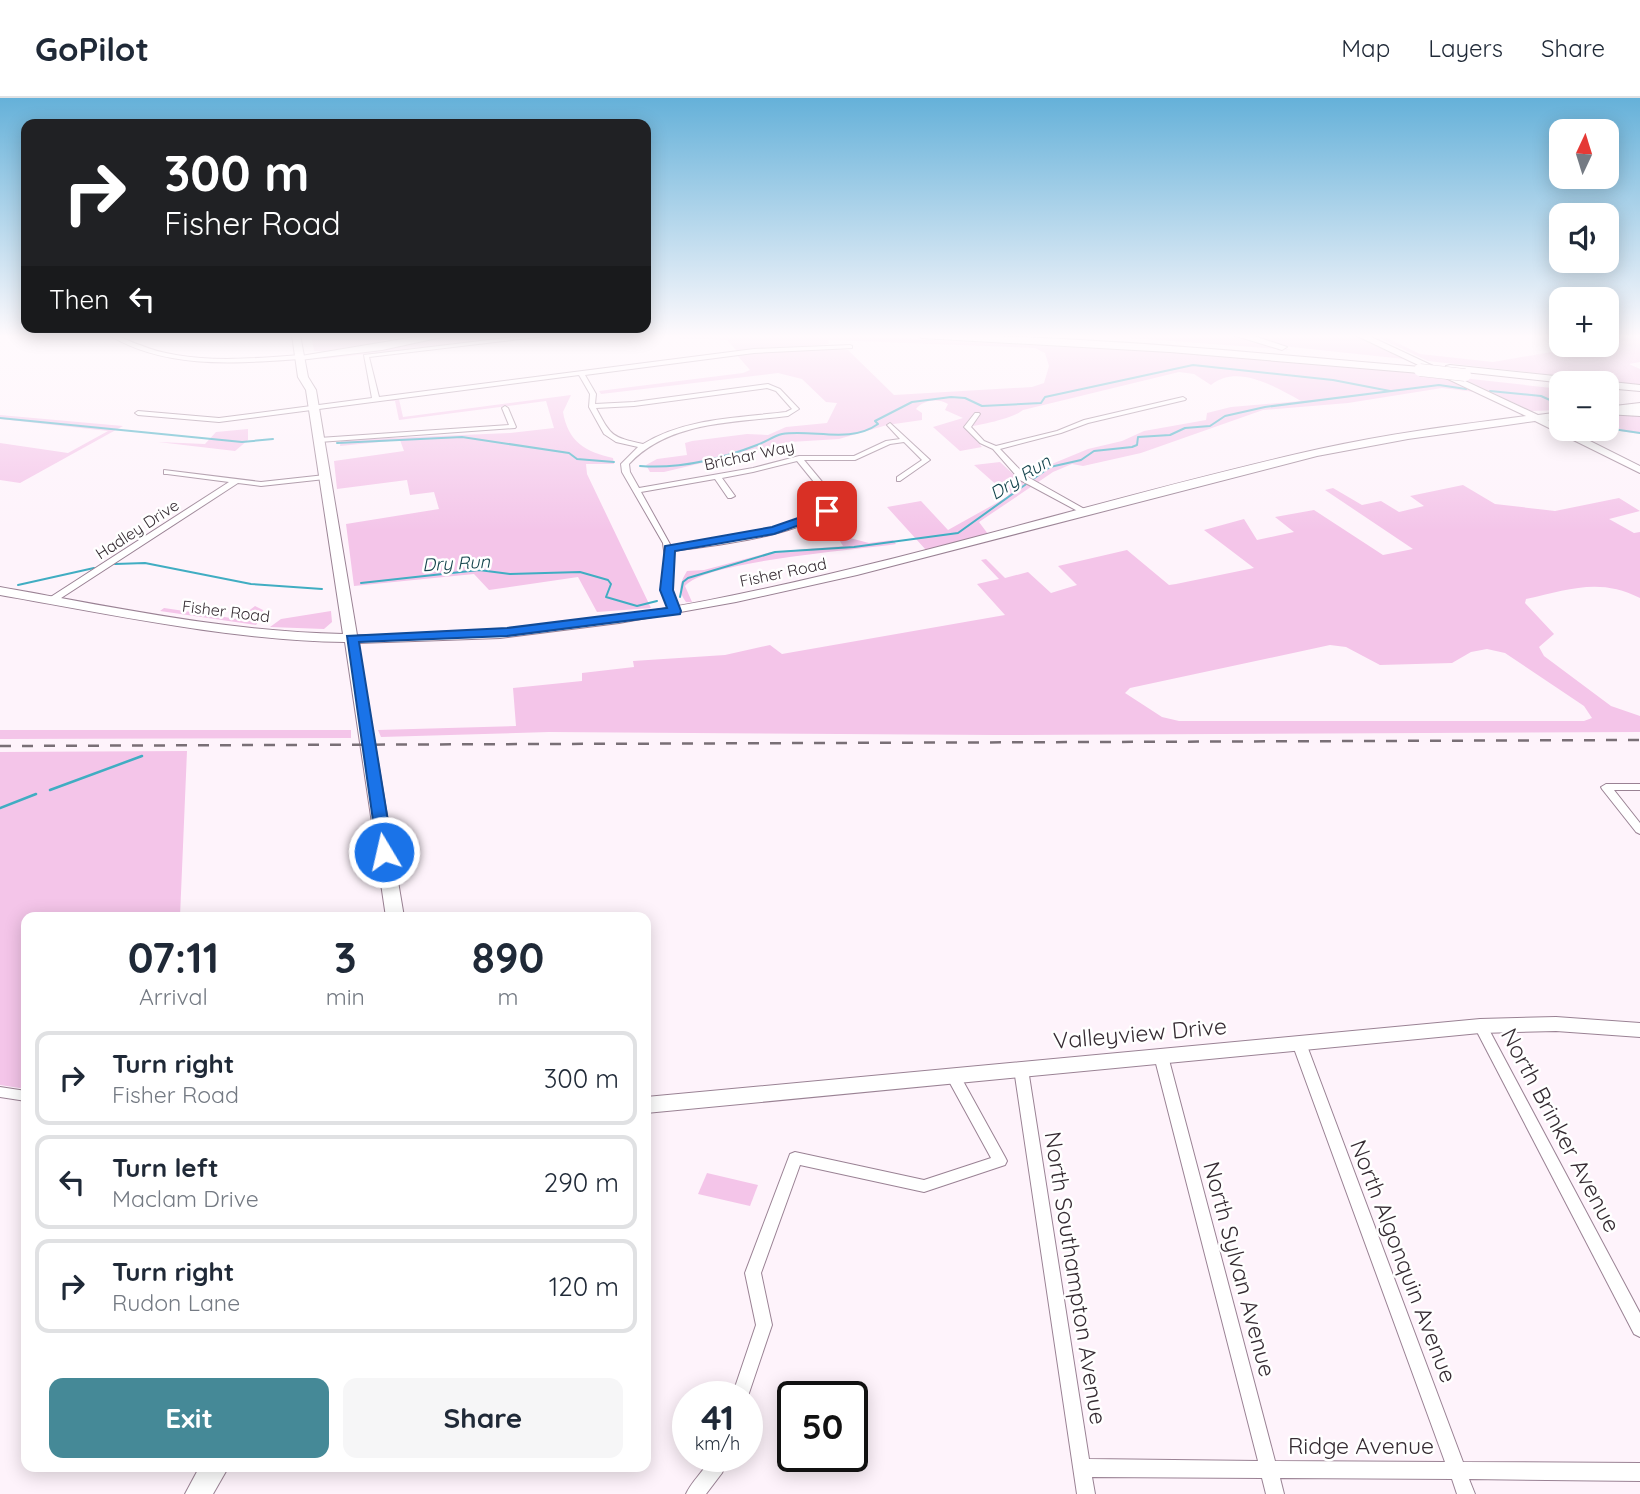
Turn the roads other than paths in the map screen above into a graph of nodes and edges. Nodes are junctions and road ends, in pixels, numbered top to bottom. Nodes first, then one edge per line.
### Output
1 (313, 400) edge
2 (375, 400) edge
3 (592, 400) edge
4 (663, 400) edge
5 (788, 400) edge
6 (1183, 400) dead end
7 (1501, 400) edge
8 (1501, 400) edge
9 (1507, 403) junction
10 (592, 406) junction
11 (1640, 406) edge
12 (314, 407) junction
13 (505, 408) dead end
14 (1619, 408) edge
15 (1619, 411) edge
16 (1640, 412) edge
17 (138, 413) dead end
18 (977, 414) dead end
19 (1549, 416) edge
20 (1537, 418) junction
21 (1549, 424) edge
22 (890, 425) dead end
23 (319, 440) junction
24 (905, 440) junction
25 (1582, 441) edge
26 (642, 446) junction
27 (995, 448) junction
28 (800, 458) junction
29 (1640, 470) edge
30 (167, 472) dead end
31 (325, 477) junction
32 (718, 477) junction
33 (900, 480) dead end
34 (236, 481) junction
35 (637, 490) junction
36 (731, 496) dead end
37 (1085, 513) junction
38 (669, 549) junction
39 (0, 591) edge
40 (52, 600) junction
41 (675, 611) junction
42 (352, 639) junction
43 (1640, 787) edge
44 (1640, 830) edge
45 (394, 912) edge
46 (1480, 1026) junction
47 (1640, 1030) edge
48 (1299, 1043) junction
49 (1161, 1056) junction
50 (1021, 1069) junction
51 (952, 1074) junction
52 (0, 1092) edge
53 (21, 1095) edge
54 (651, 1104) edge
55 (1640, 1329) edge
56 (745, 1381) edge
57 (1082, 1468) junction
58 (1269, 1469) junction
59 (1458, 1471) junction
60 (212, 1472) edge
61 (712, 1472) edge
62 (1640, 1472) edge
63 (198, 1494) edge
64 (695, 1494) edge
65 (1086, 1494) edge
66 (1275, 1494) edge
67 (1466, 1494) edge

1 - 12 main road
2 - 12 street
3 - 10 street
4 - 10 street
5 - 26 street
6 - 27 street
7 - 9 main road
8 - 9 main road
9 - 20 main road
10 - 26 street
11 - 14 main road
12 - 17 street
12 - 23 main road
13 - 23 street
15 - 16 highway
18 - 27 street
19 - 20 main road, Fisher Road
20 - 21 main road
20 - 37 main road, Fisher Road
22 - 24 street
23 - 31 main road
24 - 28 street, Brichar Way
24 - 33 street
25 - 29 main road
26 - 35 street
27 - 37 street
28 - 32 street, Brichar Way
28 - 38 street
30 - 34 street
31 - 34 street
31 - 42 main road
32 - 35 street, Brichar Way
32 - 36 street
34 - 40 street, Hadley Drive
35 - 38 street
37 - 41 main road, Fisher Road
38 - 41 street
39 - 40 main road, Fisher Road
40 - 42 main road, Fisher Road
41 - 42 main road, Fisher Road
42 - 45 main road
43 - 44 street
46 - 47 main road, Valleyview Drive
46 - 48 main road, Valleyview Drive
46 - 55 street, North Brinker Avenue
48 - 49 main road, Valleyview Drive
48 - 59 street, North Algonquin Avenue
49 - 50 main road, Valleyview Drive
49 - 58 street, North Sylvan Avenue
50 - 51 main road, Valleyview Drive
50 - 57 street, North Southampton Avenue
51 - 54 main road, Valleyview Drive
51 - 56 street
52 - 53 street
57 - 58 street, Ridge Avenue
57 - 65 street, North Southampton Avenue
58 - 59 street, Ridge Avenue
58 - 66 street, North Sylvan Avenue
59 - 62 street, Ridge Avenue
59 - 67 street, North Algonquin Avenue
60 - 63 main road
61 - 64 street

